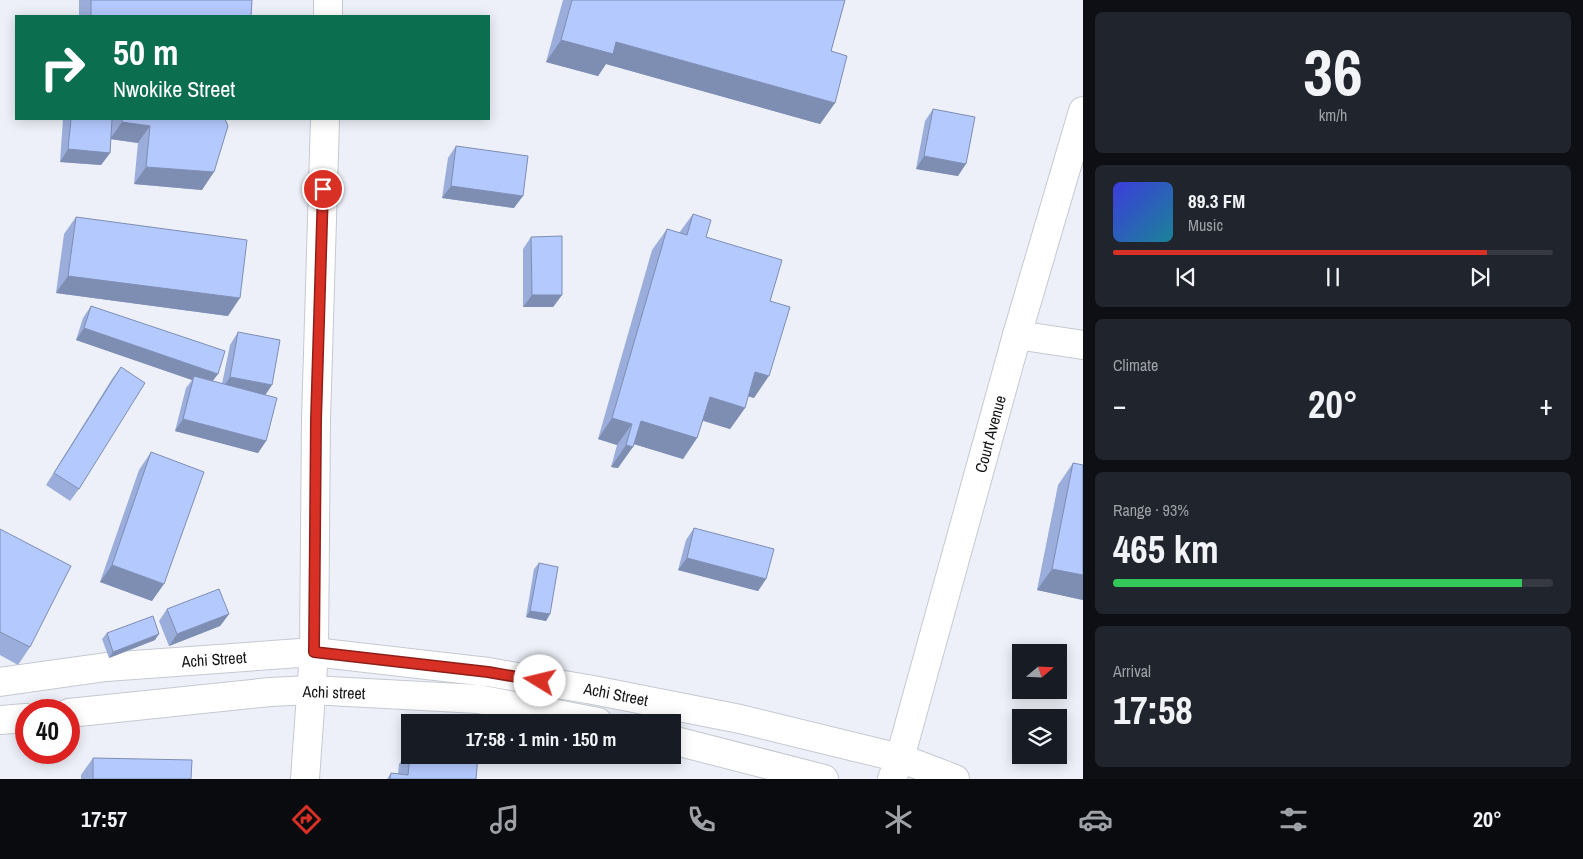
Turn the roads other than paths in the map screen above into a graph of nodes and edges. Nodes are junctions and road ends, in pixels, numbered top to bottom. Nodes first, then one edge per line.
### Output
1 (328, 0) edge
2 (328, 15) edge
3 (1083, 111) edge
4 (325, 120) edge
5 (1017, 334) junction
6 (1083, 345) edge
7 (314, 652) junction
8 (0, 682) edge
9 (311, 690) junction
10 (80, 712) edge
11 (556, 714) edge
12 (15, 719) edge
13 (0, 720) edge
14 (681, 743) edge
15 (896, 769) edge
16 (757, 771) edge
17 (305, 779) edge
18 (824, 779) edge
19 (955, 779) edge

1 - 2 street
3 - 5 street, Court Avenue
4 - 7 street
5 - 6 street
5 - 15 street, Court Avenue
7 - 8 street, Achi Street
7 - 9 street
7 - 15 street, Achi Street
9 - 10 street, Achi street
9 - 11 street, Achi street
9 - 17 street
12 - 13 street
14 - 16 street
15 - 19 street, Achi Street
16 - 18 street

